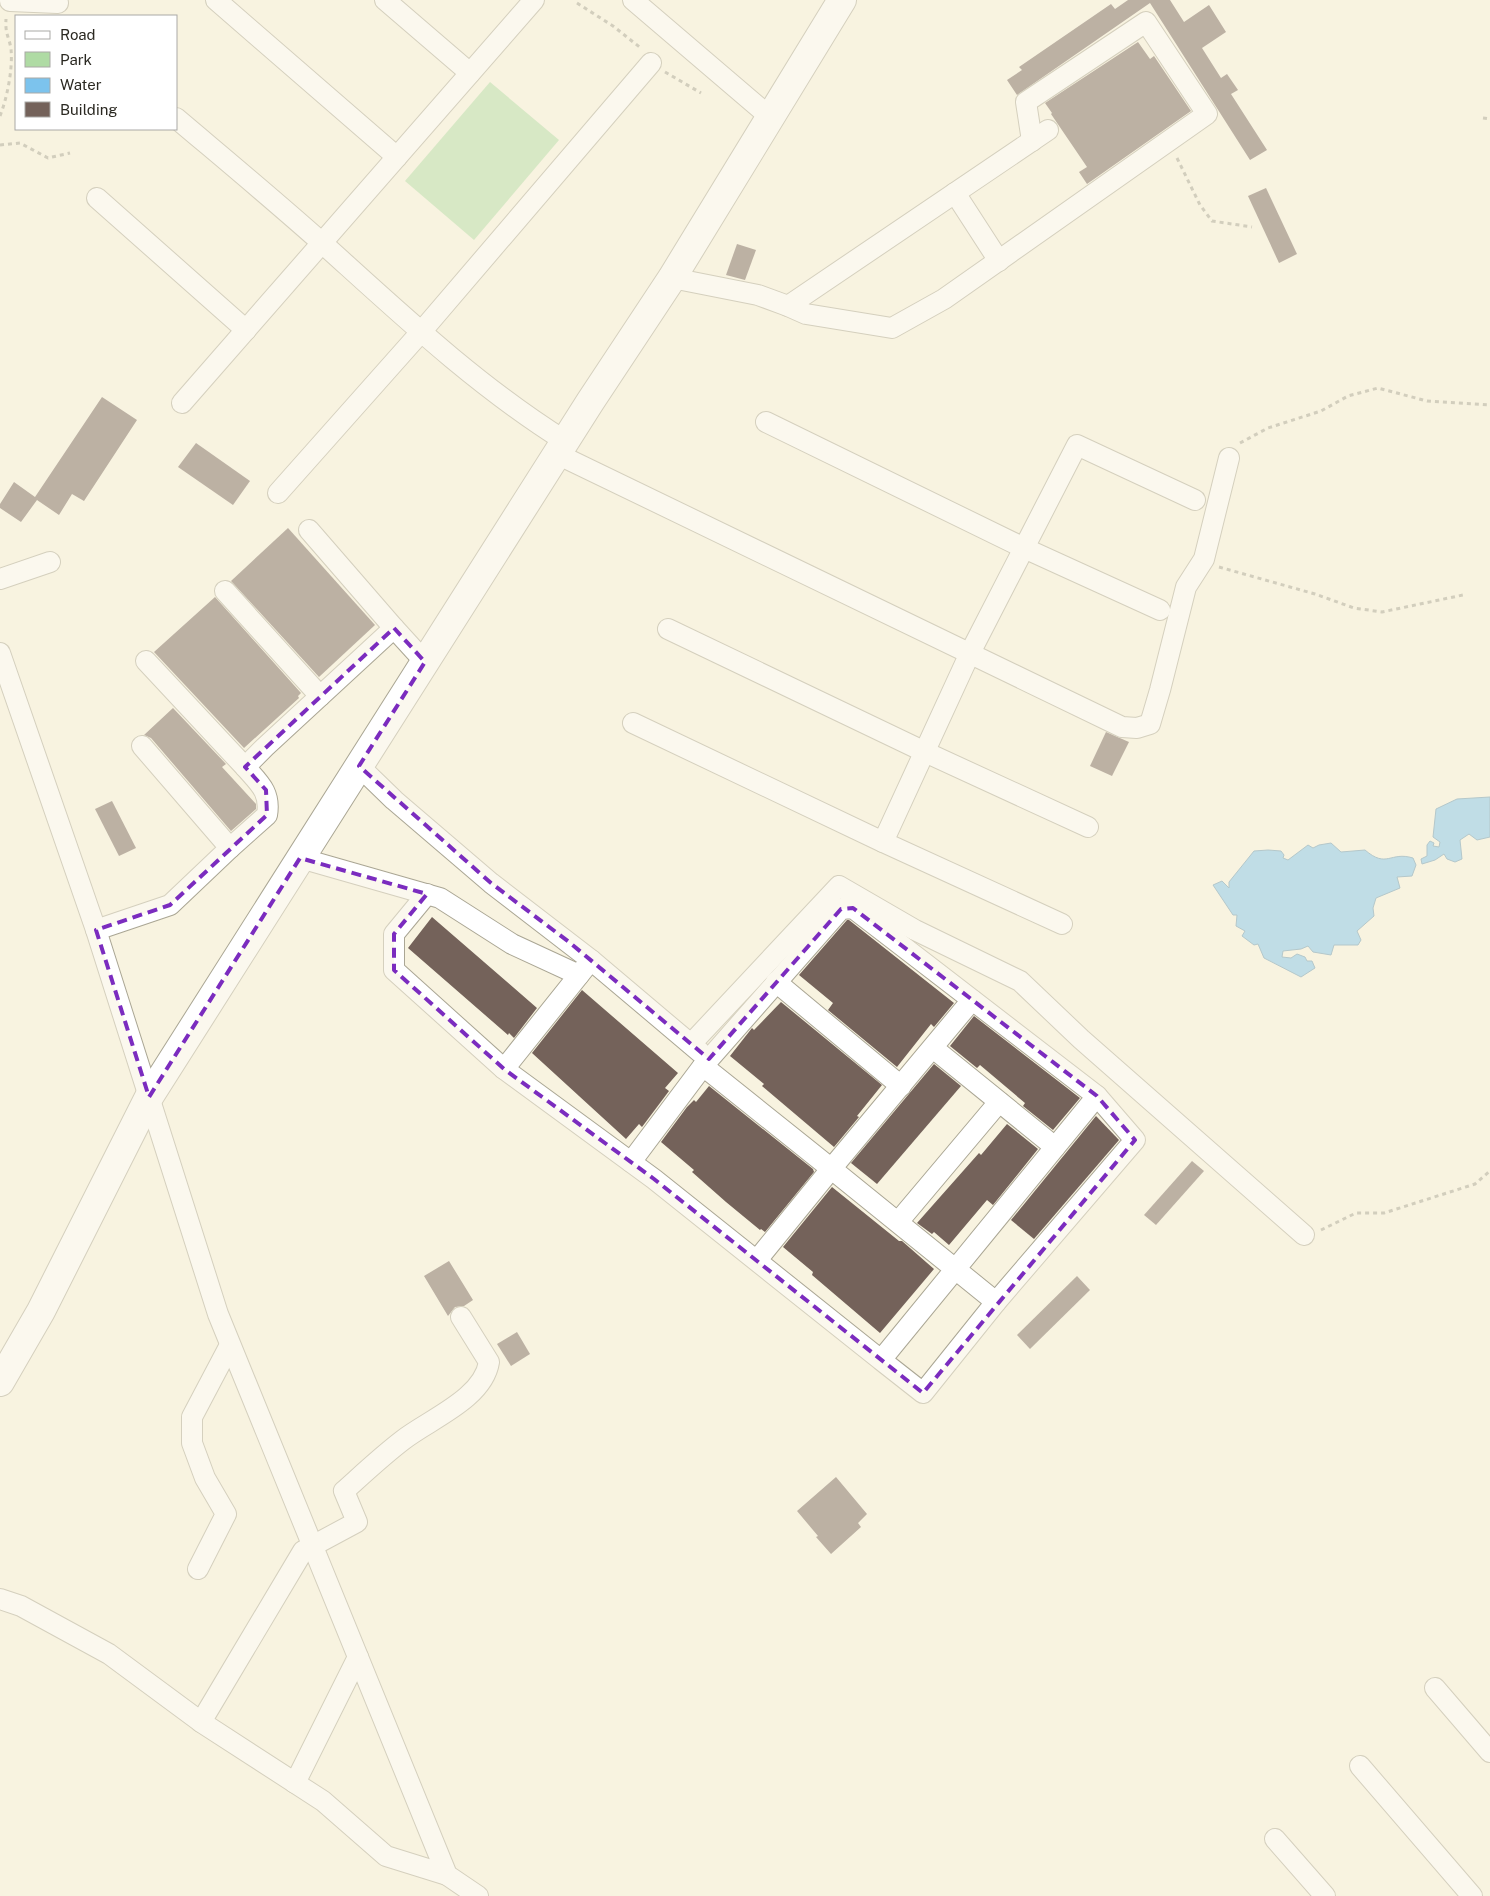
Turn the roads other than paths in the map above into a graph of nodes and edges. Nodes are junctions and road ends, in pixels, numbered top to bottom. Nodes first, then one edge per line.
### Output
1 (216, 0) edge
2 (385, 0) edge
3 (534, 0) edge
4 (633, 0) edge
5 (842, 0) edge
6 (10, 2) road end
7 (59, 6) edge
8 (651, 63) road end
9 (470, 73) junction
10 (770, 116) junction
11 (178, 120) edge
12 (1048, 130) dead end
13 (1032, 141) junction
14 (397, 157) junction
15 (955, 192) junction
16 (97, 198) dead end
17 (322, 243) junction
18 (998, 261) junction
19 (672, 278) junction
20 (788, 306) junction
21 (246, 330) junction
22 (421, 332) junction
23 (182, 403) dead end
24 (766, 422) dead end
25 (561, 448) junction
26 (1229, 458) road end
27 (278, 493) dead end
28 (1195, 500) dead end
29 (309, 530) dead end
30 (1024, 548) junction
31 (50, 562) dead end
32 (0, 579) edge
33 (225, 591) dead end
34 (1160, 610) dead end
35 (394, 628) junction
36 (668, 629) dead end
37 (0, 653) edge
38 (970, 653) junction
39 (146, 661) dead end
40 (425, 662) junction
41 (320, 696) junction
42 (633, 723) dead end
43 (142, 746) dead end
44 (924, 752) junction
45 (359, 766) junction
46 (245, 767) junction
47 (1088, 826) dead end
48 (883, 842) junction
49 (230, 848) junction
50 (300, 858) junction
51 (427, 894) junction
52 (1062, 924) dead end
53 (96, 930) junction
54 (585, 967) junction
55 (776, 982) junction
56 (972, 1000) junction
57 (691, 1044) junction
58 (933, 1048) junction
59 (706, 1062) junction
60 (504, 1069) junction
61 (901, 1086) junction
62 (1097, 1096) junction
63 (148, 1097) junction
64 (1000, 1102) junction
65 (1055, 1147) junction
66 (631, 1162) junction
67 (831, 1169) junction
68 (898, 1222) junction
69 (1304, 1235) road end
70 (757, 1260) junction
71 (956, 1269) junction
72 (996, 1302) junction
73 (461, 1317) dead end
74 (230, 1345) junction
75 (881, 1360) junction
76 (0, 1382) edge
77 (313, 1546) junction
78 (198, 1569) dead end
79 (0, 1599) edge
80 (358, 1657) junction
81 (1434, 1688) dead end
82 (201, 1722) junction
83 (1490, 1752) edge
84 (1360, 1766) dead end
85 (296, 1783) junction
86 (1276, 1839) dead end
87 (447, 1875) junction
88 (478, 1896) edge
89 (1325, 1896) edge
90 (1472, 1896) edge

1 - 14 street
2 - 9 street
3 - 9 street
4 - 10 street
5 - 10 main road
6 - 7 street
8 - 22 street
9 - 14 street
10 - 19 main road
11 - 17 street
12 - 13 street
13 - 15 street
13 - 18 street
14 - 17 street
15 - 18 street
15 - 20 street
16 - 21 street
17 - 21 street
17 - 22 street
18 - 20 street
19 - 20 street
19 - 25 main road
21 - 23 street
22 - 25 street
22 - 27 street
24 - 30 street
25 - 38 street
25 - 40 main road
26 - 38 street
28 - 30 street
29 - 35 street
30 - 34 street
30 - 38 street
31 - 32 street
33 - 41 street
35 - 40 street
35 - 41 street
36 - 44 street
37 - 53 street
38 - 44 street
39 - 46 street
40 - 45 main road
41 - 46 street
42 - 48 street
43 - 49 street
44 - 47 street
44 - 48 street
45 - 50 main road
45 - 54 street
46 - 49 street
48 - 52 street
49 - 53 street
50 - 51 street
50 - 63 main road
51 - 54 street
51 - 60 street
53 - 63 street
54 - 57 street
54 - 60 street
55 - 56 street
55 - 59 street
55 - 61 street
56 - 58 street
56 - 62 street
57 - 59 street
57 - 69 street
58 - 61 street
58 - 64 street
59 - 66 street
59 - 67 street
60 - 66 street
61 - 67 street
62 - 65 street
62 - 72 street
63 - 74 street
63 - 76 main road
64 - 65 street
64 - 68 street
65 - 71 street
66 - 70 street
67 - 68 street
67 - 70 street
68 - 71 street
70 - 75 street
71 - 72 street
71 - 75 street
72 - 75 street
73 - 77 street
74 - 77 street
74 - 78 street
77 - 80 street
77 - 82 street
79 - 82 street
80 - 85 street
80 - 87 street
81 - 83 street
82 - 85 street
84 - 90 street
85 - 87 street
86 - 89 street
87 - 88 street

